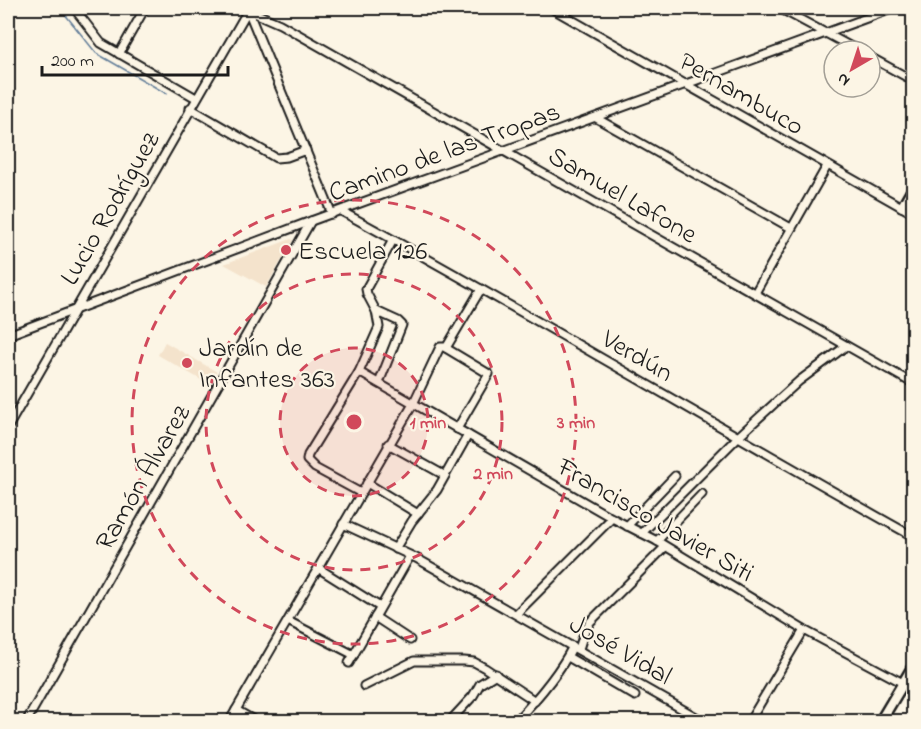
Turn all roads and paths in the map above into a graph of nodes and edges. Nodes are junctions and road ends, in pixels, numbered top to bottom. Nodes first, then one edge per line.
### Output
1 (74, 8) edge
2 (145, 8) edge
3 (551, 8) edge
4 (779, 8) edge
5 (894, 8) edge
6 (247, 9) edge
7 (827, 33) junction
8 (838, 39) edge
9 (119, 54) junction
10 (882, 64) edge
11 (914, 81) edge
12 (685, 84) junction
13 (196, 98) junction
14 (190, 108) junction
15 (596, 118) junction
16 (306, 150) junction
17 (505, 151) junction
18 (827, 166) junction
19 (914, 184) edge
20 (901, 207) junction
21 (341, 211) junction
22 (332, 214) junction
23 (914, 214) edge
24 (311, 221) junction
25 (791, 228) junction
26 (393, 240) junction
27 (481, 289) junction
28 (755, 293) junction
29 (74, 310) junction
30 (376, 310) junction
31 (8, 335) edge
32 (846, 346) junction
33 (443, 348) junction
34 (359, 372) junction
35 (379, 383) junction
36 (914, 384) edge
37 (413, 404) junction
38 (8, 427) edge
39 (458, 429) junction
40 (468, 435) junction
41 (736, 438) junction
42 (388, 444) junction
43 (444, 475) junction
44 (675, 476) dead end
45 (367, 483) junction
46 (361, 493) junction
47 (702, 494) dead end
48 (418, 514) junction
49 (612, 518) junction
50 (344, 524) junction
51 (627, 526) junction
52 (642, 533) junction
53 (914, 537) edge
54 (657, 542) junction
55 (665, 547) junction
56 (395, 549) junction
57 (410, 556) junction
58 (318, 568) junction
59 (380, 607) junction
60 (517, 614) junction
61 (375, 618) junction
62 (288, 621) junction
63 (804, 630) junction
64 (410, 640) dead end
65 (576, 647) junction
66 (354, 655) junction
67 (568, 657) junction
68 (350, 663) dead end
69 (914, 665) edge
70 (496, 675) junction
71 (903, 683) junction
72 (364, 686) dead end
73 (635, 696) dead end
74 (536, 701) junction
75 (236, 710) junction
76 (8, 717) edge
77 (15, 722) edge
78 (26, 722) edge
79 (229, 722) edge
80 (257, 722) edge
81 (449, 722) edge
82 (515, 722) edge
83 (705, 722) edge
84 (749, 722) edge
85 (880, 722) edge

1 - 9 street
2 - 9 street
3 - 12 street, Pernambuco
4 - 7 street
5 - 7 street, Camino de las Tropas
6 - 13 street, Lucio Rodríguez
6 - 16 street
6 - 17 street, Samuel Lafone
7 - 8 street
7 - 12 street, Camino de las Tropas
9 - 13 street
10 - 11 street
12 - 15 street, Camino de las Tropas
12 - 18 street, Pernambuco
13 - 14 street, Lucio Rodríguez
14 - 16 street
14 - 29 street, Lucio Rodríguez
15 - 17 street, Camino de las Tropas
15 - 25 street
16 - 22 street
17 - 21 street, Camino de las Tropas
17 - 28 street, Samuel Lafone
18 - 20 street, Pernambuco
18 - 25 street
19 - 20 street
20 - 23 street, Pernambuco
21 - 22 street, Camino de las Tropas
21 - 26 street, Verdún
22 - 24 street, Camino de las Tropas
24 - 29 street, Camino de las Tropas
24 - 78 street, Ramón Álvarez
25 - 28 street
26 - 27 street, Verdún
26 - 30 street
27 - 33 street
27 - 41 street, Verdún
28 - 32 street, Samuel Lafone
29 - 31 street, Camino de las Tropas
29 - 38 street, Lucio Rodríguez
30 - 34 street
30 - 35 street
32 - 36 street, Samuel Lafone
32 - 41 street
33 - 37 street
33 - 39 street
34 - 35 street, Francisco Javier Siti
34 - 46 street
35 - 37 street, Francisco Javier Siti
37 - 39 street, Francisco Javier Siti
37 - 42 street
39 - 40 street, Francisco Javier Siti
40 - 43 street
40 - 49 street, Francisco Javier Siti
41 - 52 street
41 - 53 street, Verdún
42 - 43 street
42 - 45 street
43 - 48 street
44 - 51 street
45 - 46 street
45 - 48 street
46 - 50 street
47 - 54 street
48 - 56 street
49 - 51 street, Francisco Javier Siti
49 - 60 street
50 - 56 street, José Vidal
50 - 58 street
51 - 52 street, Francisco Javier Siti
52 - 54 street, Francisco Javier Siti
54 - 55 street, Francisco Javier Siti
55 - 63 street, Francisco Javier Siti
55 - 65 street
56 - 57 street, José Vidal
57 - 59 street
57 - 60 street, José Vidal
58 - 59 street
58 - 62 street
59 - 61 street
60 - 65 street, José Vidal
61 - 64 street
61 - 66 street
62 - 66 street
62 - 75 street
63 - 71 street, Francisco Javier Siti
63 - 84 street
65 - 67 street
65 - 83 street, José Vidal
66 - 68 street
67 - 73 street, José Vidal
67 - 74 street
69 - 71 street
70 - 72 street
70 - 74 street
70 - 81 street
71 - 85 street
74 - 82 street
75 - 79 street
75 - 80 street
76 - 77 street

